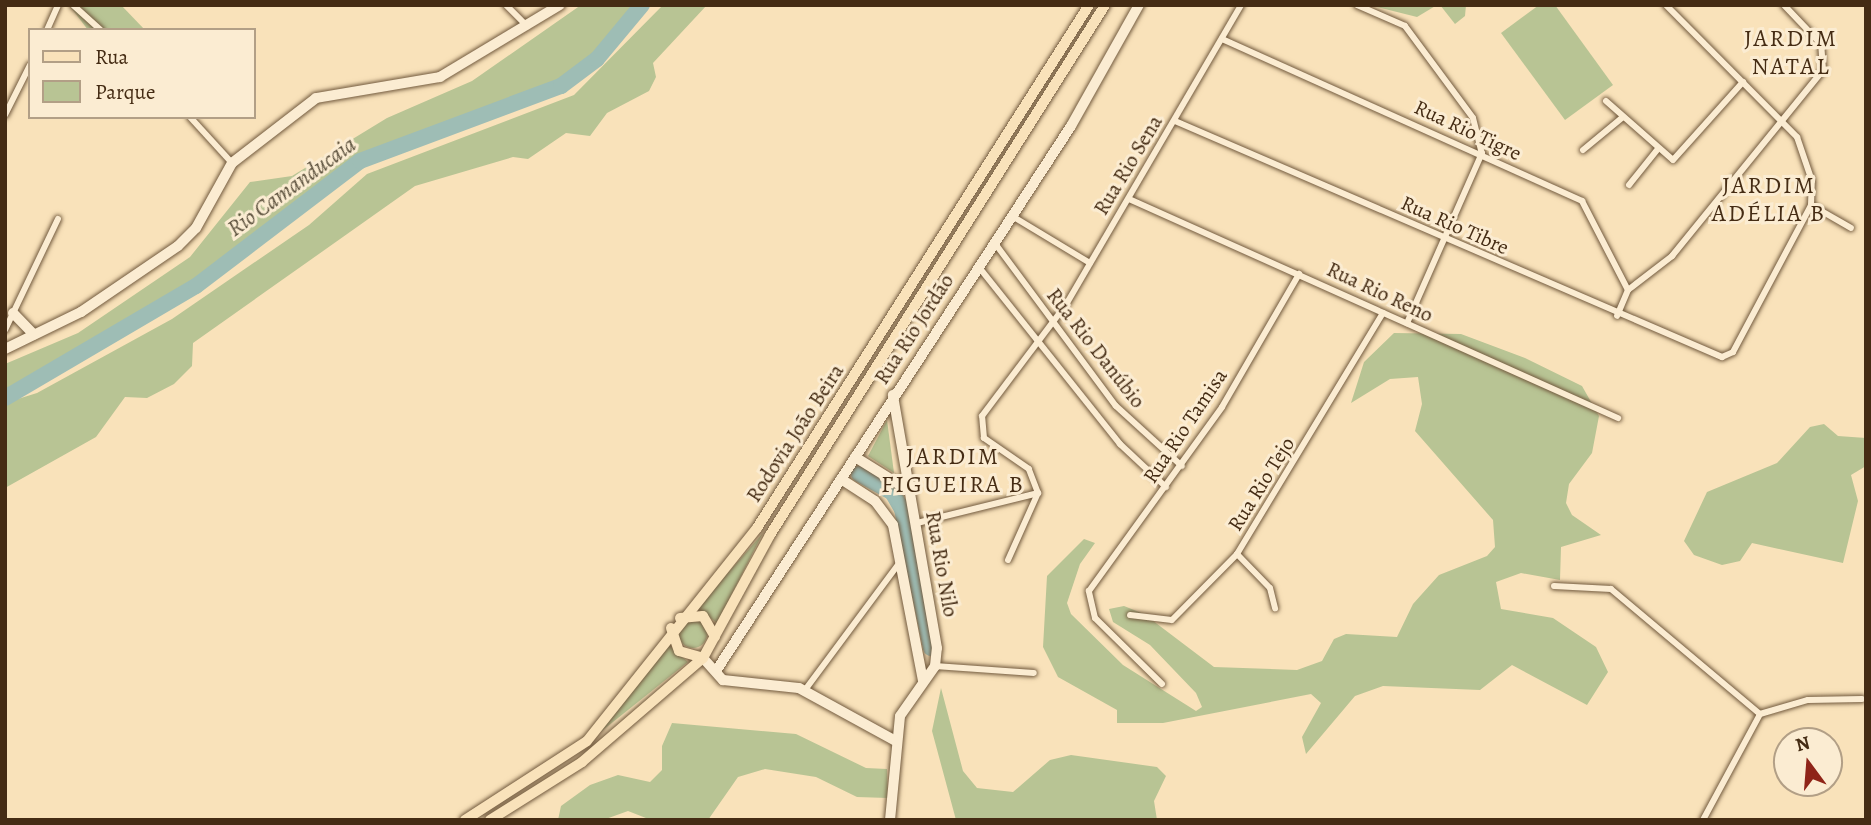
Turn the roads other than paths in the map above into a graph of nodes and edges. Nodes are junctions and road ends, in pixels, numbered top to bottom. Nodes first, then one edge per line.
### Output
1 (58, 5) edge
2 (73, 5) edge
3 (506, 5) edge
4 (560, 5) edge
5 (1089, 5) edge
6 (1105, 5) edge
7 (1139, 5) edge
8 (1241, 5) edge
9 (1357, 5) edge
10 (1666, 5) edge
11 (1784, 5) edge
12 (527, 26) junction
13 (48, 28) edge
14 (99, 28) edge
15 (1222, 39) junction
16 (28, 69) edge
17 (1743, 82) junction
18 (1606, 101) dead end
19 (5, 115) edge
20 (1623, 117) junction
21 (192, 119) edge
22 (1781, 120) junction
23 (1175, 121) junction
24 (1583, 150) dead end
25 (1657, 150) junction
26 (1482, 153) junction
27 (232, 163) junction
28 (1629, 185) dead end
29 (1129, 198) junction
30 (1811, 205) junction
31 (1012, 216) junction
32 (58, 219) dead end
33 (1851, 228) dead end
34 (1444, 239) junction
35 (994, 242) junction
36 (1090, 263) junction
37 (978, 266) junction
38 (1300, 274) junction
39 (1628, 290) junction
40 (13, 313) junction
41 (1383, 313) junction
42 (1617, 316) junction
43 (1052, 323) junction
44 (1407, 323) junction
45 (5, 330) edge
46 (34, 335) junction
47 (1038, 339) junction
48 (5, 349) edge
49 (893, 396) junction
50 (1618, 418) dead end
51 (855, 457) junction
52 (1182, 466) junction
53 (841, 479) junction
54 (1166, 487) junction
55 (908, 490) junction
56 (1038, 493) junction
57 (917, 523) junction
58 (1237, 554) junction
59 (1008, 560) dead end
60 (898, 565) junction
61 (1555, 586) dead end
62 (1275, 608) dead end
63 (1130, 615) dead end
64 (679, 618) junction
65 (671, 628) junction
66 (716, 637) junction
67 (703, 658) junction
68 (935, 666) junction
69 (923, 667) junction
70 (716, 671) junction
71 (1034, 673) dead end
72 (923, 682) junction
73 (1162, 684) dead end
74 (805, 690) junction
75 (1862, 699) dead end
76 (1760, 714) junction
77 (896, 741) junction
78 (512, 806) junction
79 (466, 820) edge
80 (490, 820) edge
81 (502, 820) edge
82 (890, 820) edge
83 (1703, 820) edge

1 - 13 street
2 - 14 street
3 - 12 street
4 - 12 street
5 - 64 main road, Rodovia João Beira
6 - 66 main road, Rodovia João Beira
7 - 31 street, Rua Rio Jordão
8 - 15 street, Rua Rio Sena
9 - 26 street
10 - 17 street
11 - 22 street
12 - 27 street
15 - 23 street, Rua Rio Sena
15 - 26 street, Rua Rio Tigre
16 - 19 street
17 - 22 street
17 - 25 street
18 - 20 street
20 - 24 street
20 - 25 street
21 - 27 street
22 - 30 street
22 - 39 street
23 - 29 street, Rua Rio Sena
23 - 34 street, Rua Rio Tibre
25 - 28 street
26 - 34 street
26 - 39 street, Rua Rio Tigre
27 - 46 street
29 - 36 street, Rua Rio Sena
29 - 38 street, Rua Rio Reno
30 - 33 street
30 - 42 street, Rua Rio Tibre
31 - 35 street, Rua Rio Jordão
31 - 36 street
32 - 40 street
34 - 42 street, Rua Rio Tibre
34 - 44 street
35 - 37 street, Rua Rio Jordão
35 - 43 street, Rua Rio Danúbio
36 - 43 street, Rua Rio Sena
37 - 47 street, Rua Rio Danúbio
37 - 49 street, Rua Rio Jordão
38 - 41 street, Rua Rio Reno
38 - 52 street, Rua Rio Tamisa
39 - 42 street
40 - 45 street
40 - 46 street
41 - 44 street, Rua Rio Reno
41 - 58 street, Rua Rio Tejo
43 - 47 street, Rua Rio Sena
43 - 52 street, Rua Rio Danúbio
44 - 50 street, Rua Rio Reno
46 - 48 street
47 - 54 street, Rua Rio Danúbio
47 - 56 street, Rua Rio Sena
49 - 51 street, Rua Rio Jordão
49 - 55 street
51 - 53 street, Rua Rio Jordão
51 - 55 street, Rua Rio Nilo
52 - 54 street, Rua Rio Tamisa
53 - 60 street
53 - 70 street, Rua Rio Jordão
54 - 73 street, Rua Rio Tamisa
55 - 57 street, Rua Rio Nilo
56 - 57 street
56 - 59 street
57 - 68 street, Rua Rio Nilo
58 - 62 street
58 - 63 street, Rua Rio Tejo
60 - 69 street
60 - 74 street
61 - 76 street
64 - 65 main road, Rodovia João Beira
64 - 66 main road
65 - 67 main road
65 - 79 main road, Rodovia João Beira
66 - 67 main road, Rodovia João Beira
67 - 70 street
67 - 78 main road, Rodovia João Beira
68 - 69 street
68 - 71 street
68 - 72 street
69 - 72 street
70 - 74 street
72 - 77 street
74 - 77 street
75 - 76 street
76 - 83 street
77 - 82 street
78 - 80 main road, Rodovia João Beira
78 - 81 street

